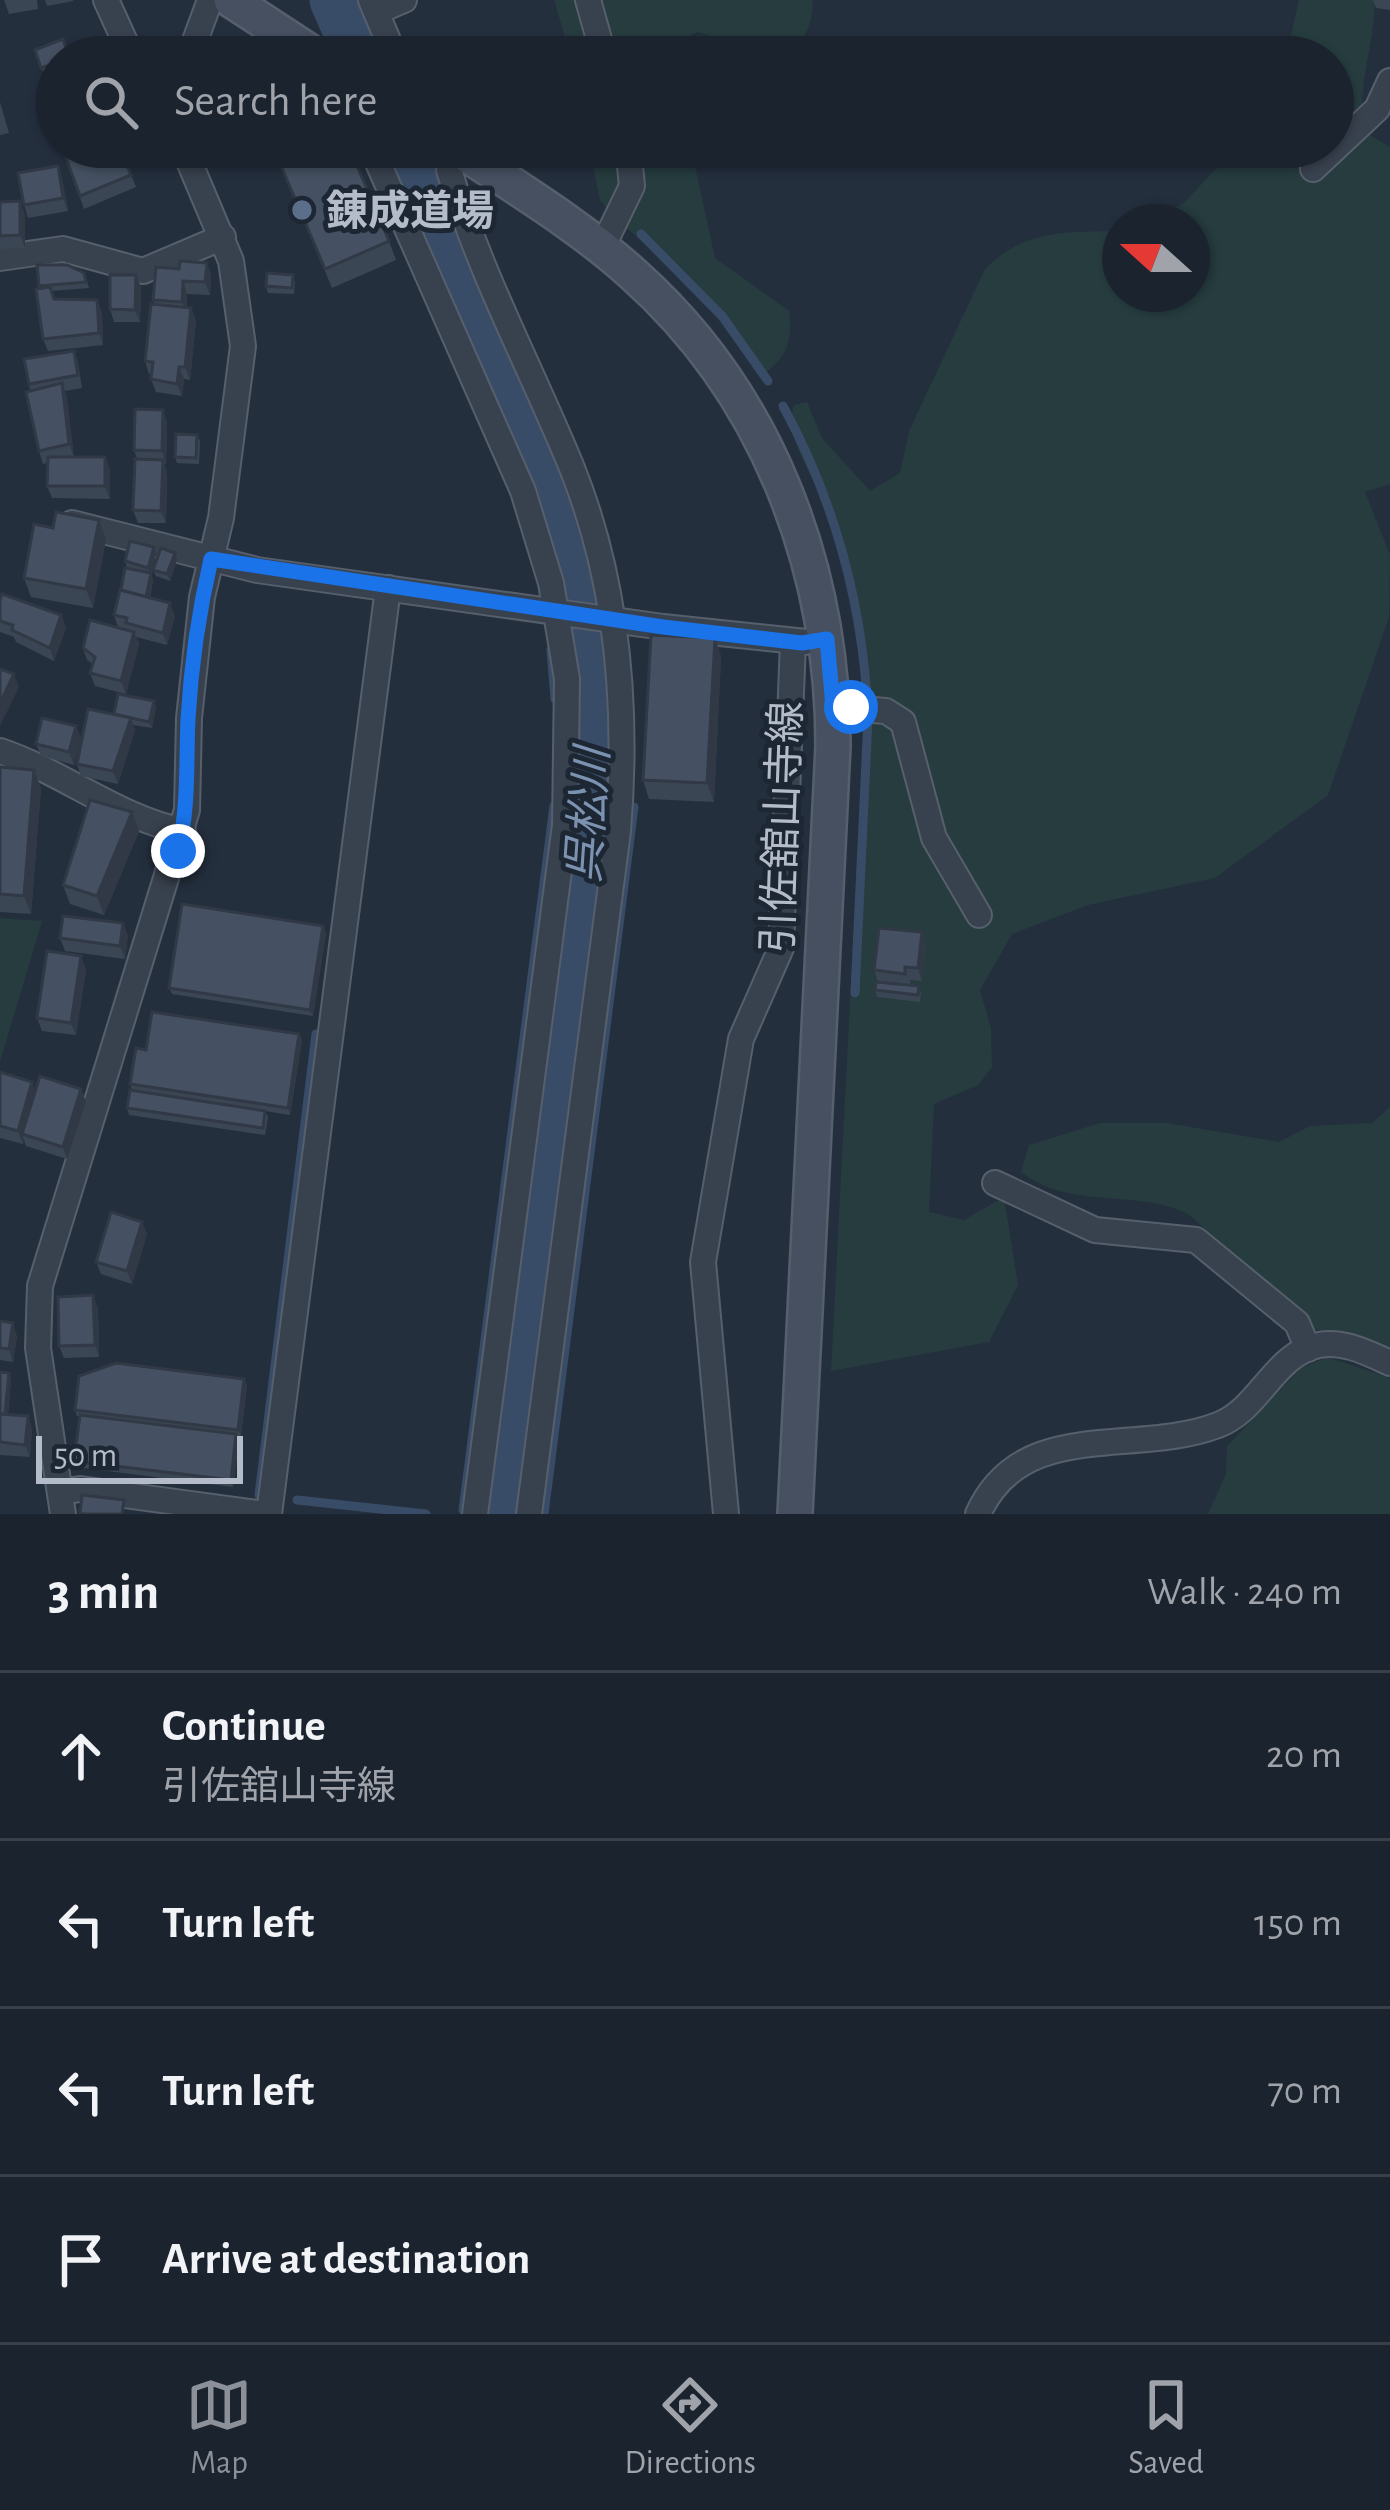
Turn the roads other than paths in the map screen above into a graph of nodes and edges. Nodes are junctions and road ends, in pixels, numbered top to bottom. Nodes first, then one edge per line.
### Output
1 (210, 0) edge
2 (231, 0) edge
3 (404, 0) edge
4 (588, 0) edge
5 (116, 3) edge
6 (374, 6) edge
7 (126, 36) edge
8 (197, 36) edge
9 (286, 36) edge
10 (386, 36) edge
11 (598, 36) edge
12 (1390, 81) edge
13 (1354, 131) edge
14 (192, 168) edge
15 (379, 168) edge
16 (450, 168) edge
17 (486, 168) edge
18 (630, 168) edge
19 (223, 238) junction
20 (602, 248) junction
21 (0, 258) edge
22 (71, 522) edge
23 (211, 559) junction
24 (388, 588) junction
25 (561, 613) junction
26 (609, 620) junction
27 (827, 639) junction
28 (793, 642) junction
29 (833, 707) junction
30 (0, 751) edge
31 (183, 831) junction
32 (979, 915) dead end
33 (995, 1184) dead end
34 (1308, 1349) junction
35 (1390, 1363) edge
36 (61, 1503) edge
37 (267, 1514) edge
38 (475, 1514) edge
39 (529, 1514) edge
40 (726, 1514) edge
41 (795, 1514) edge
42 (978, 1514) edge

1 - 8 street
2 - 9 main road
3 - 6 street
4 - 11 street
5 - 7 street
6 - 10 street
12 - 13 street
14 - 19 street
15 - 25 street
16 - 26 street
17 - 20 main road, 引佐舘山寺線
18 - 20 street
19 - 21 street
19 - 23 street
20 - 27 main road, 引佐舘山寺線
22 - 23 street
23 - 24 street
23 - 31 street
24 - 25 street
24 - 37 street
25 - 26 street
25 - 38 street
26 - 28 street
26 - 39 street
27 - 28 street
27 - 29 main road, 引佐舘山寺線
28 - 40 street
29 - 32 street
29 - 41 main road, 引佐舘山寺線
30 - 31 street
31 - 36 street
33 - 34 street
34 - 35 street
34 - 42 street
36 - 37 street

